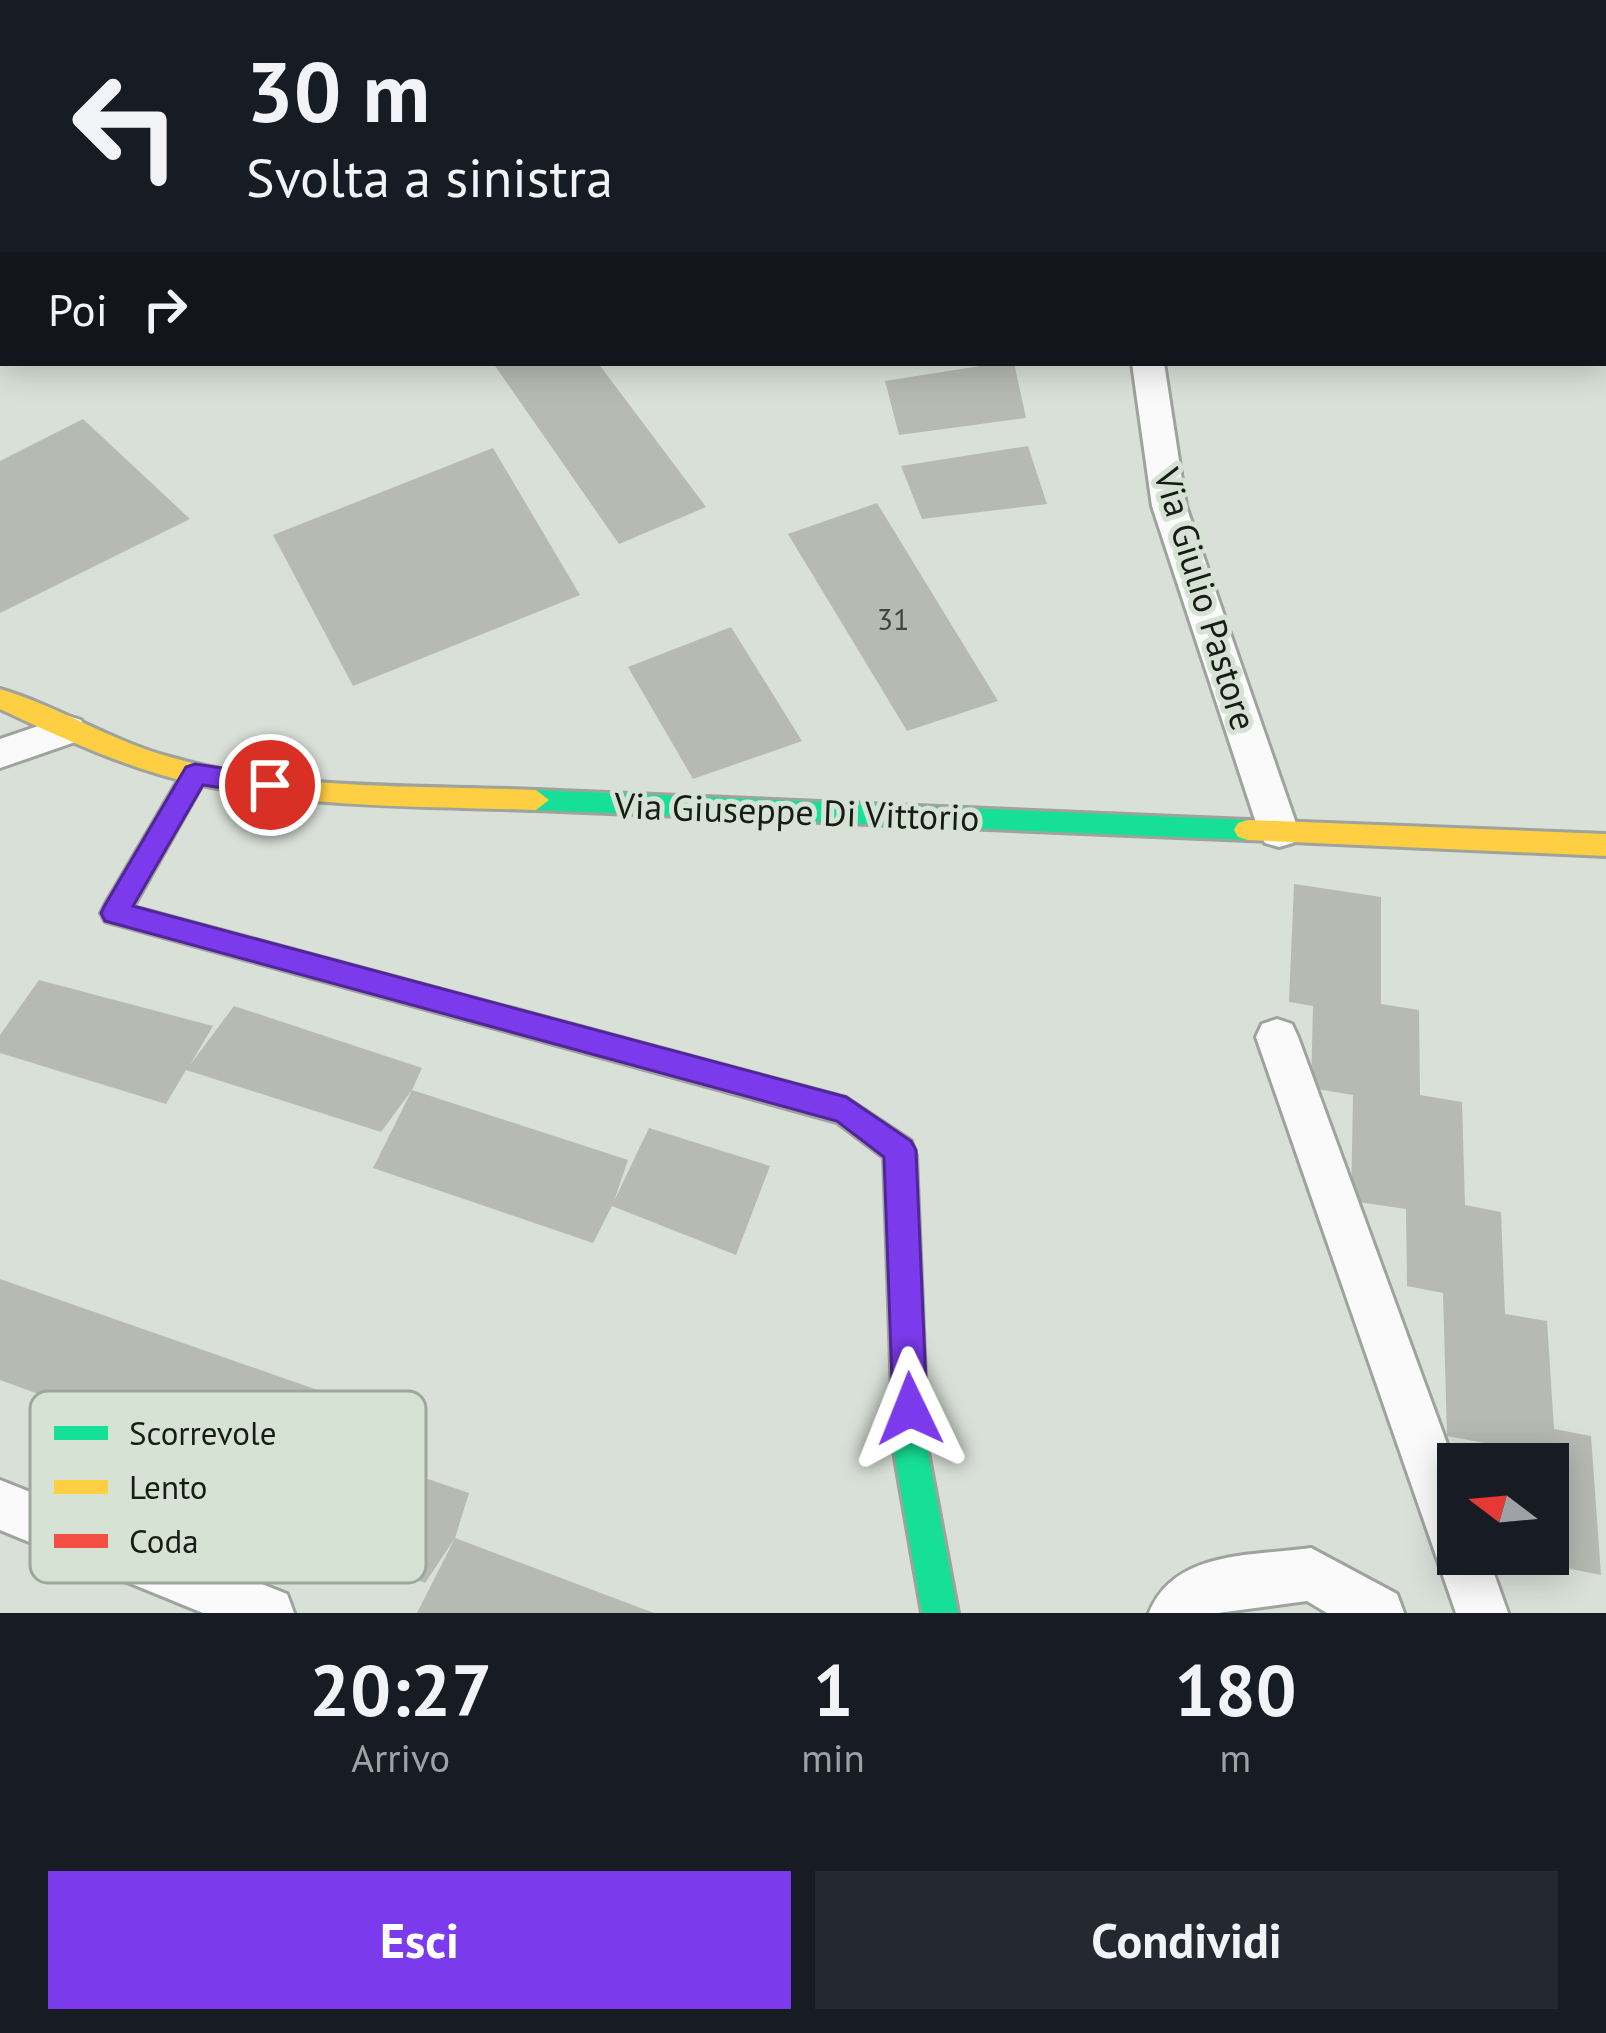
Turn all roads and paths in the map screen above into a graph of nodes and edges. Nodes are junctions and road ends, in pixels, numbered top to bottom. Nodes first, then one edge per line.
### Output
1 (1148, 366) edge
2 (0, 698) edge
3 (68, 730) junction
4 (0, 754) edge
5 (195, 774) junction
6 (1279, 832) junction
7 (1606, 845) edge
8 (1276, 1037) dead end
9 (1437, 1486) edge
10 (0, 1505) edge
11 (30, 1517) edge
12 (1468, 1575) edge
13 (194, 1583) edge
14 (268, 1613) edge
15 (940, 1613) edge
16 (1175, 1613) edge
17 (1378, 1613) edge
18 (1482, 1613) edge

1 - 6 street, Via Giulio Pastore
2 - 3 street, Via Giuseppe Di Vittorio
3 - 4 street
3 - 5 street, Via Giuseppe Di Vittorio
5 - 6 street, Via Giuseppe Di Vittorio
5 - 15 street
6 - 7 street, Via Giuseppe Di Vittorio
8 - 9 street
10 - 11 street
12 - 18 street
13 - 14 street
16 - 17 street

